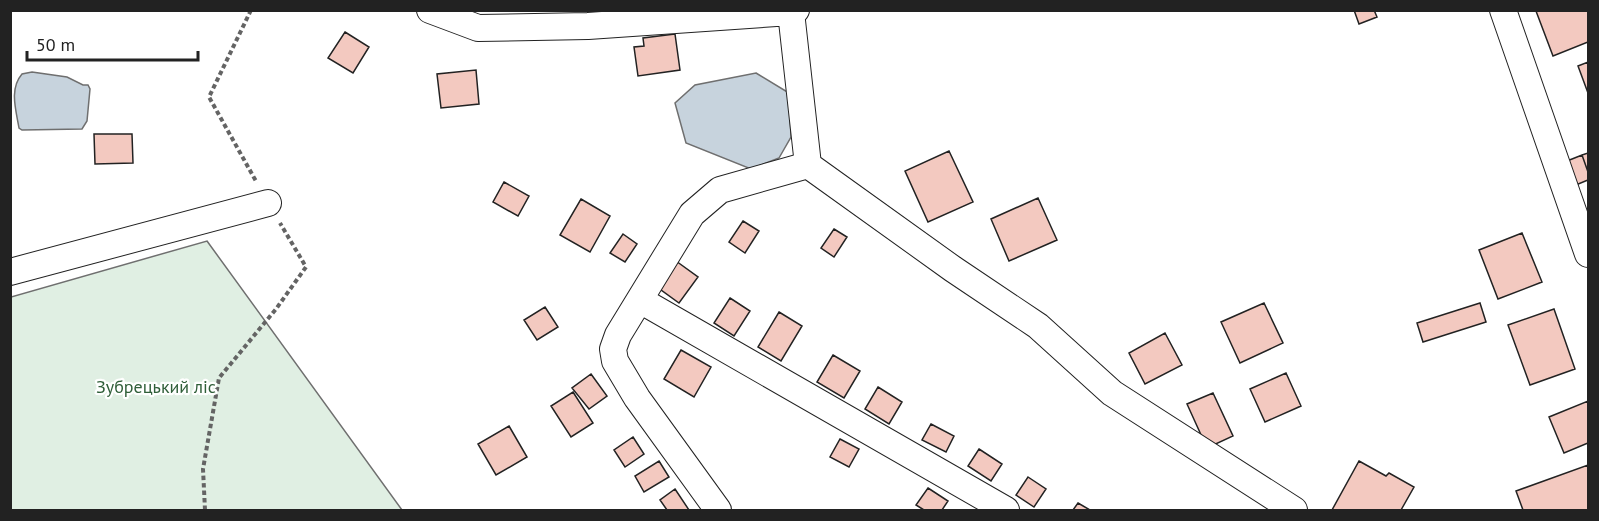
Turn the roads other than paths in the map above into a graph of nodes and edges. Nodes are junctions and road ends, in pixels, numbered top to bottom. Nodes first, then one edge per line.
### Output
1 (430, 10) edge
2 (1503, 10) edge
3 (794, 11) edge
4 (808, 165) junction
5 (268, 203) road end
6 (1588, 254) edge
7 (10, 272) edge
8 (640, 300) junction
9 (718, 510) edge
10 (1006, 510) edge
11 (1294, 510) edge

1 - 3 street
2 - 6 street
3 - 4 street
4 - 8 street
4 - 11 street
5 - 7 street
8 - 9 street
8 - 10 street

